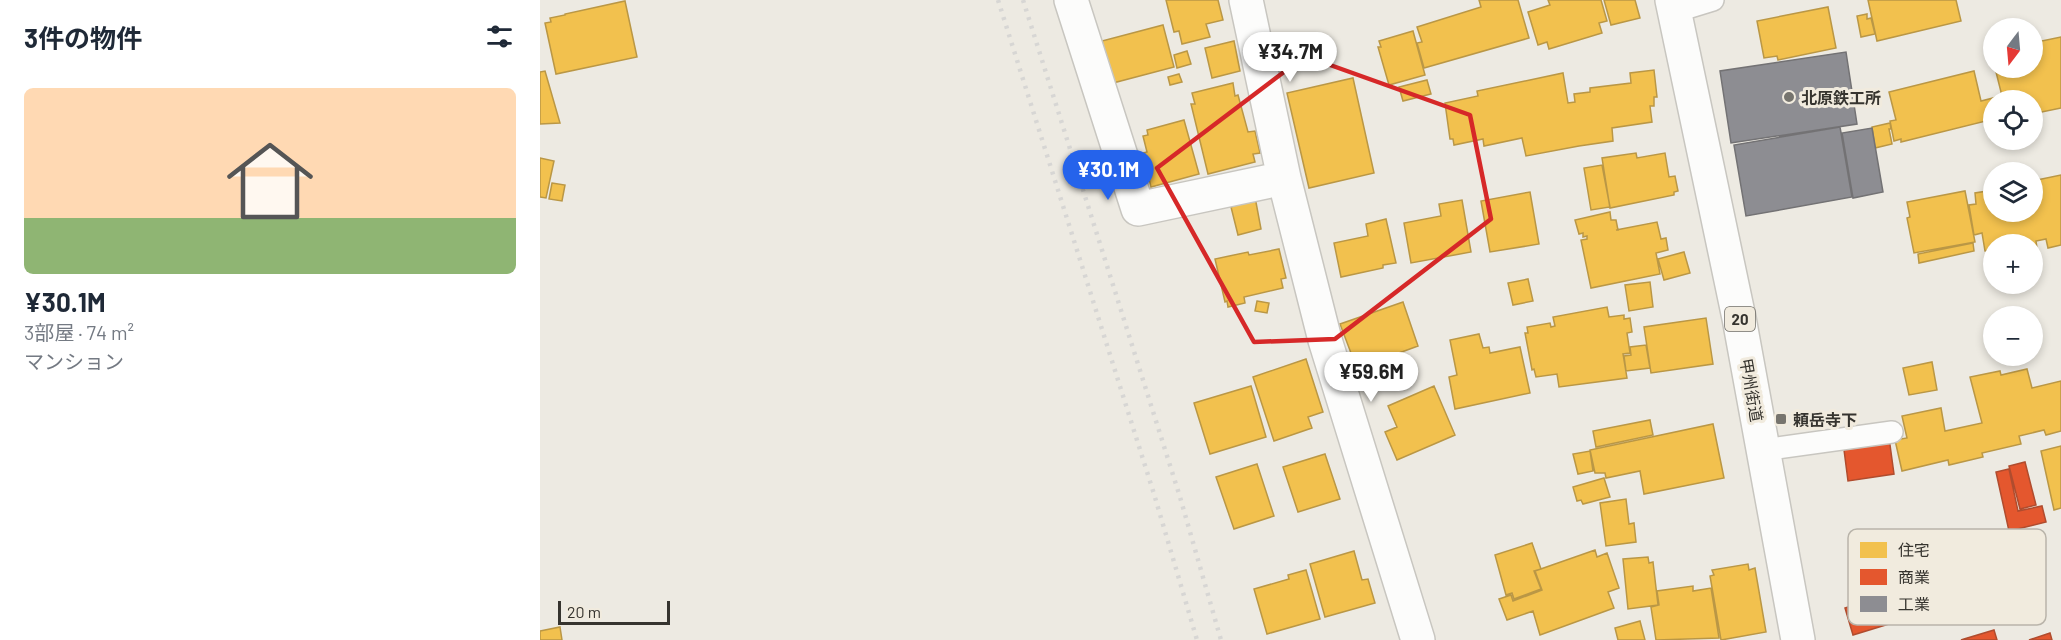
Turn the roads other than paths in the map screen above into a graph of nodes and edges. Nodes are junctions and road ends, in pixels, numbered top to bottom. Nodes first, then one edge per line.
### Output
1 (1071, 0) edge
2 (1246, 0) edge
3 (1713, 0) edge
4 (1673, 6) edge
5 (1284, 178) junction
6 (1892, 432) dead end
7 (1763, 450) junction
8 (1418, 640) edge
9 (1798, 640) edge

1 - 5 main road
2 - 5 main road
3 - 4 lane
4 - 7 main road, 甲州街道 / 20
5 - 8 main road
6 - 7 lane
7 - 9 main road, 甲州街道 / 20

